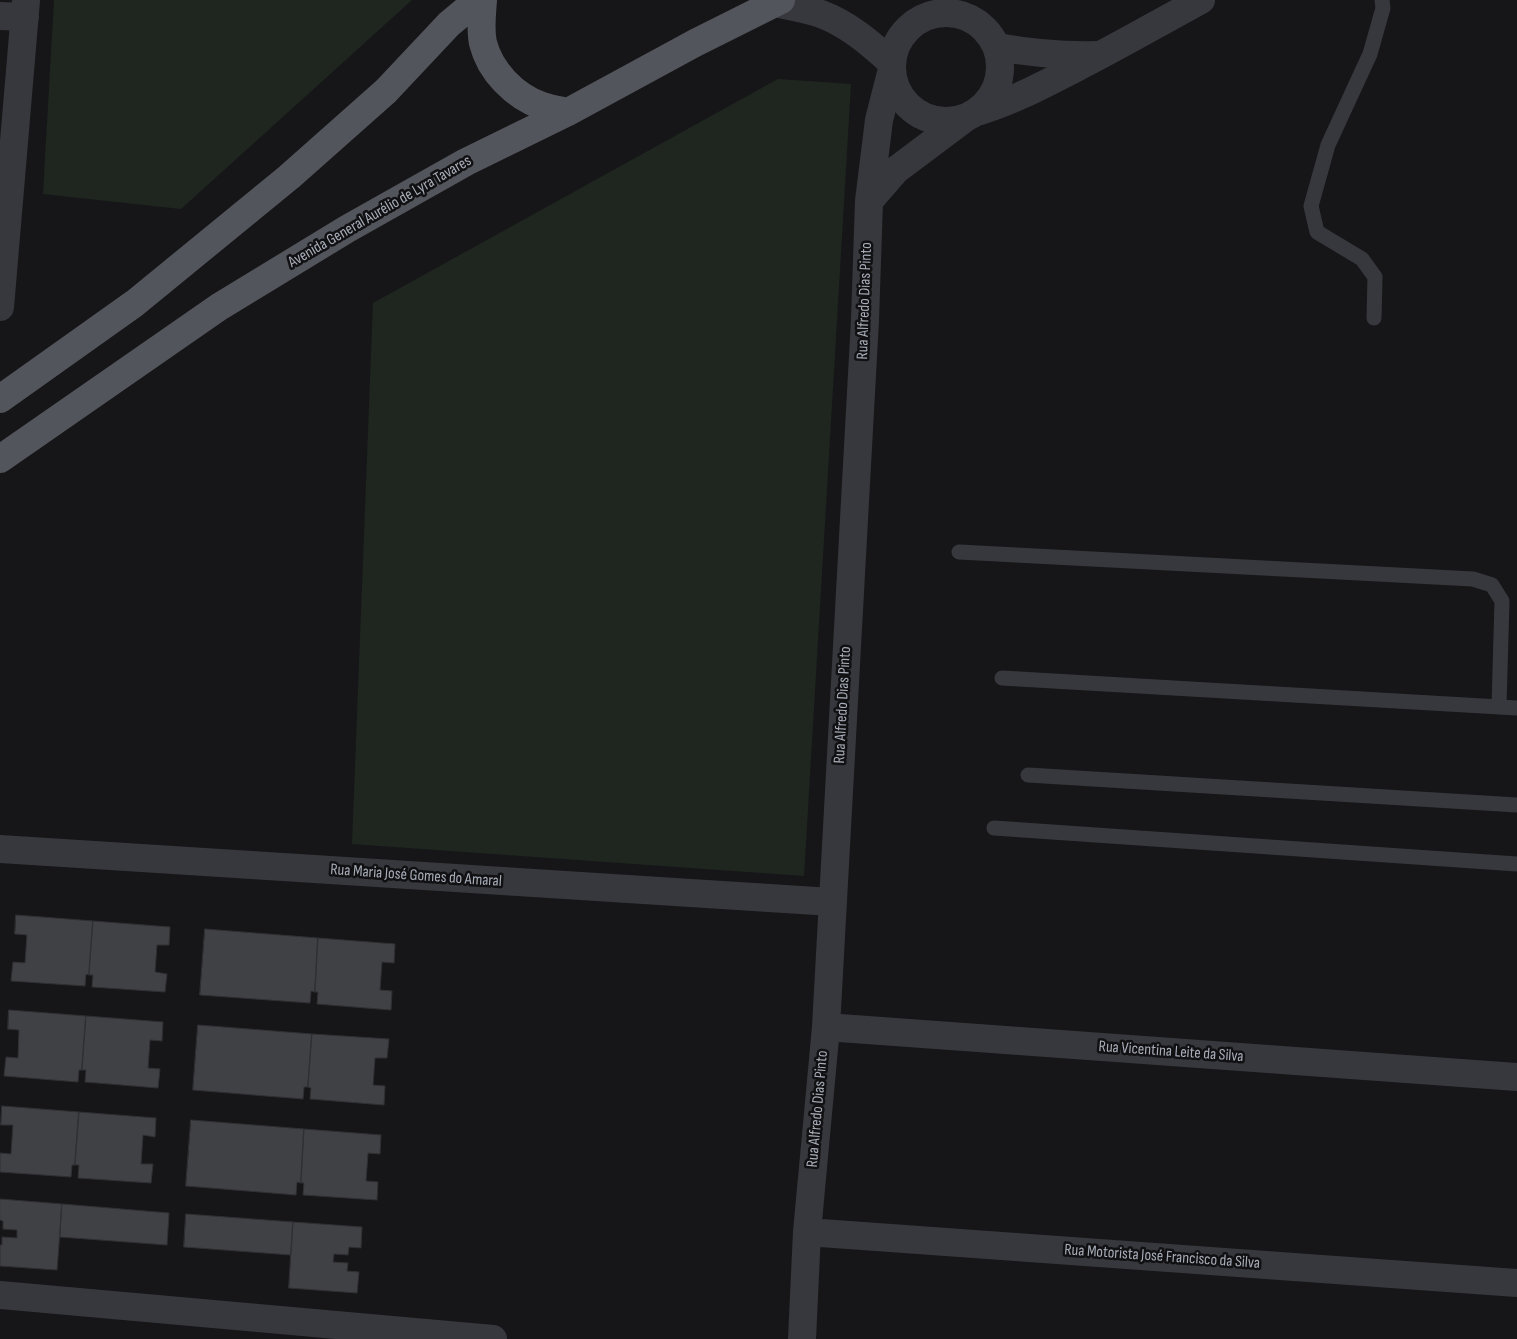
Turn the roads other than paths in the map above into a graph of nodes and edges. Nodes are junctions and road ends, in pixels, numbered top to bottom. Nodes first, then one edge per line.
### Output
1 (478, 0) edge
2 (483, 0) edge
3 (1201, 0) edge
4 (1382, 0) edge
5 (778, 2) edge
6 (934, 7) edge
7 (17, 11) edge
8 (997, 47) junction
9 (1101, 56) junction
10 (891, 67) junction
11 (568, 112) junction
12 (972, 115) junction
13 (869, 200) junction
14 (0, 302) edge
15 (0, 307) edge
16 (1374, 318) dead end
17 (0, 400) edge
18 (0, 459) edge
19 (959, 552) dead end
20 (1002, 678) dead end
21 (1499, 706) junction
22 (1517, 708) edge
23 (1028, 775) dead end
24 (1517, 805) edge
25 (994, 828) dead end
26 (0, 849) edge
27 (1517, 864) edge
28 (832, 902) junction
29 (826, 1027) junction
30 (1517, 1077) edge
31 (807, 1232) junction
32 (1517, 1283) edge
33 (0, 1294) edge
34 (493, 1339) edge
35 (802, 1339) edge

1 - 17 main road
2 - 11 main road
3 - 9 street
4 - 16 lane
5 - 10 street
5 - 11 main road, Avenida General Aurélio de Lyra Tavares
6 - 8 street
6 - 10 street
7 - 14 street
8 - 9 street
8 - 12 street
9 - 12 street
10 - 12 street
10 - 13 street, Rua Alfredo Dias Pinto
11 - 18 main road, Avenida General Aurélio de Lyra Tavares
12 - 13 street
13 - 28 street, Rua Alfredo Dias Pinto
14 - 15 street
19 - 21 lane
20 - 21 lane
21 - 22 lane
23 - 24 lane
25 - 27 lane
26 - 28 street, Rua Maria José Gomes do Amaral
28 - 29 street, Rua Alfredo Dias Pinto
29 - 30 street, Rua Vicentina Leite da Silva
29 - 31 street, Rua Alfredo Dias Pinto
31 - 32 street, Rua Motorista José Francisco da Silva
31 - 35 street, Rua Alfredo Dias Pinto
33 - 34 street

